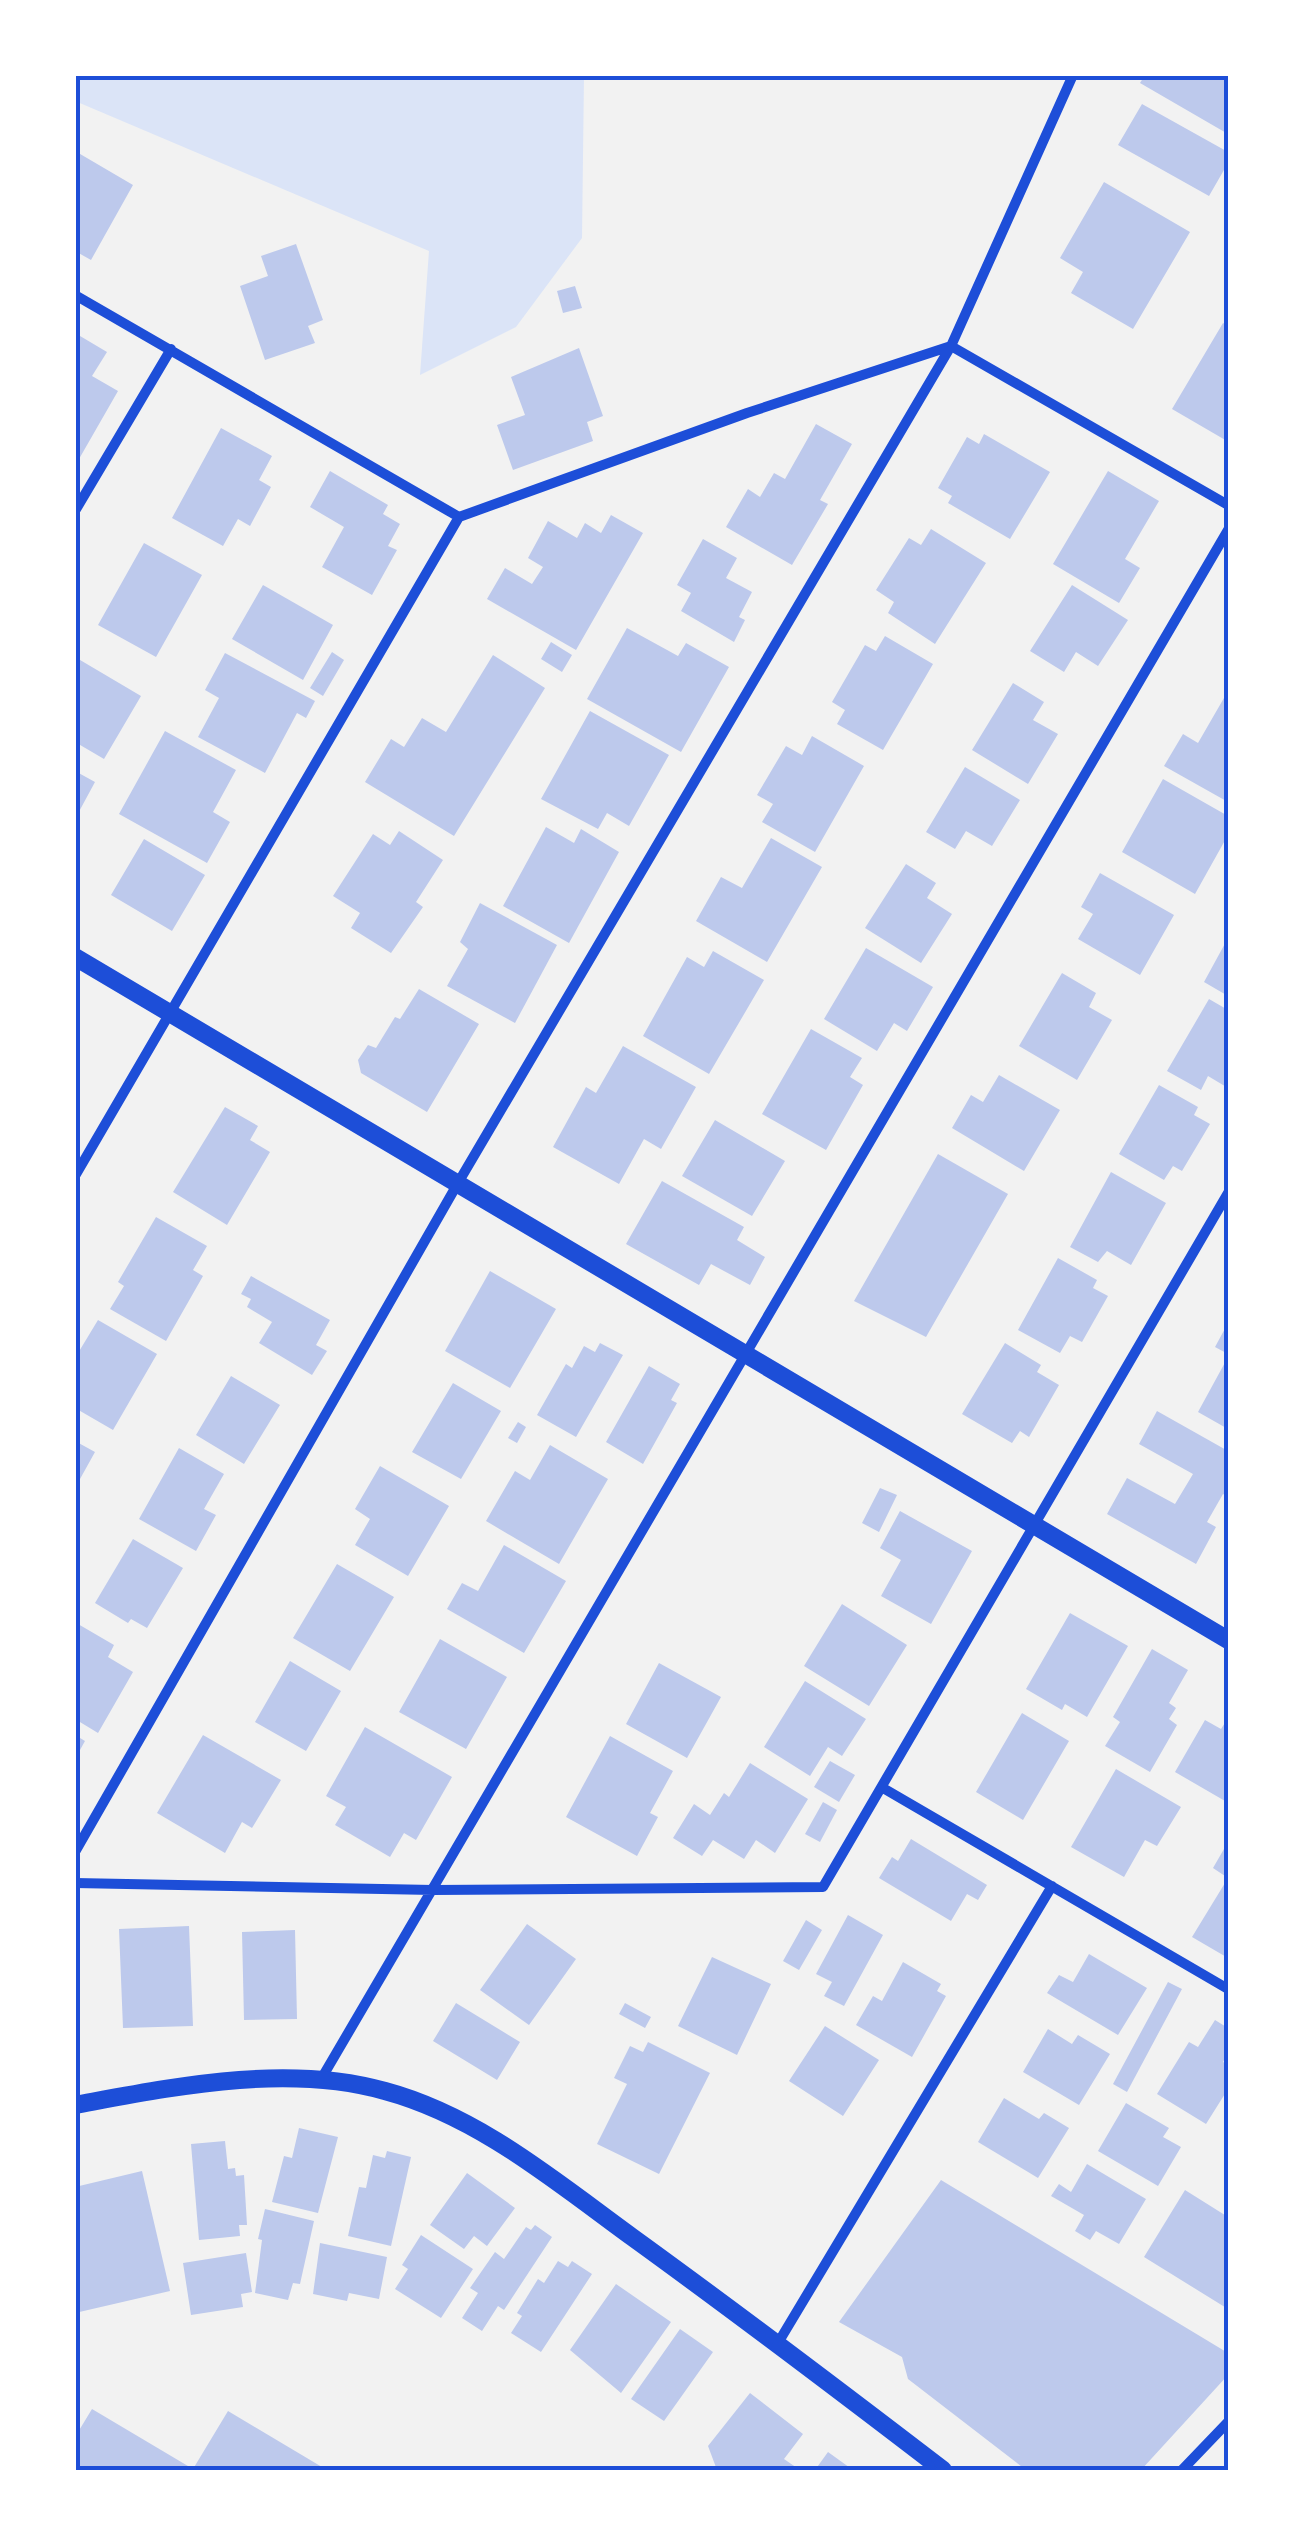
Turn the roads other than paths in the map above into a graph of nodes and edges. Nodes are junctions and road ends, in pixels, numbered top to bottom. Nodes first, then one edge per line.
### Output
1 (1073, 75) edge
2 (75, 294) edge
3 (952, 346) junction
4 (170, 349) junction
5 (1228, 505) edge
6 (75, 511) edge
7 (459, 517) junction
8 (1228, 530) edge
9 (75, 957) edge
10 (171, 1014) junction
11 (75, 1176) edge
12 (458, 1184) junction
13 (1228, 1193) edge
14 (746, 1354) junction
15 (1036, 1526) junction
16 (1228, 1640) edge
17 (883, 1788) junction
18 (75, 1852) edge
19 (75, 1884) edge
20 (1052, 1886) junction
21 (433, 1890) junction
22 (1228, 1988) edge
23 (320, 2081) junction
24 (75, 2105) edge
25 (778, 2343) junction
26 (1228, 2422) edge
27 (943, 2470) edge
28 (1182, 2470) edge

1 - 3 street
2 - 4 street
3 - 5 street
3 - 7 street
3 - 12 street
4 - 6 street
4 - 7 street
7 - 10 street
8 - 14 street
9 - 10 street
10 - 11 street
10 - 12 street
12 - 14 street
12 - 18 street
13 - 15 street
14 - 15 street
14 - 21 street
15 - 16 street
15 - 17 street
17 - 20 street
17 - 21 street
19 - 21 street
20 - 22 street
20 - 25 street
21 - 23 street
23 - 24 street
23 - 25 street
25 - 27 street
26 - 28 street

